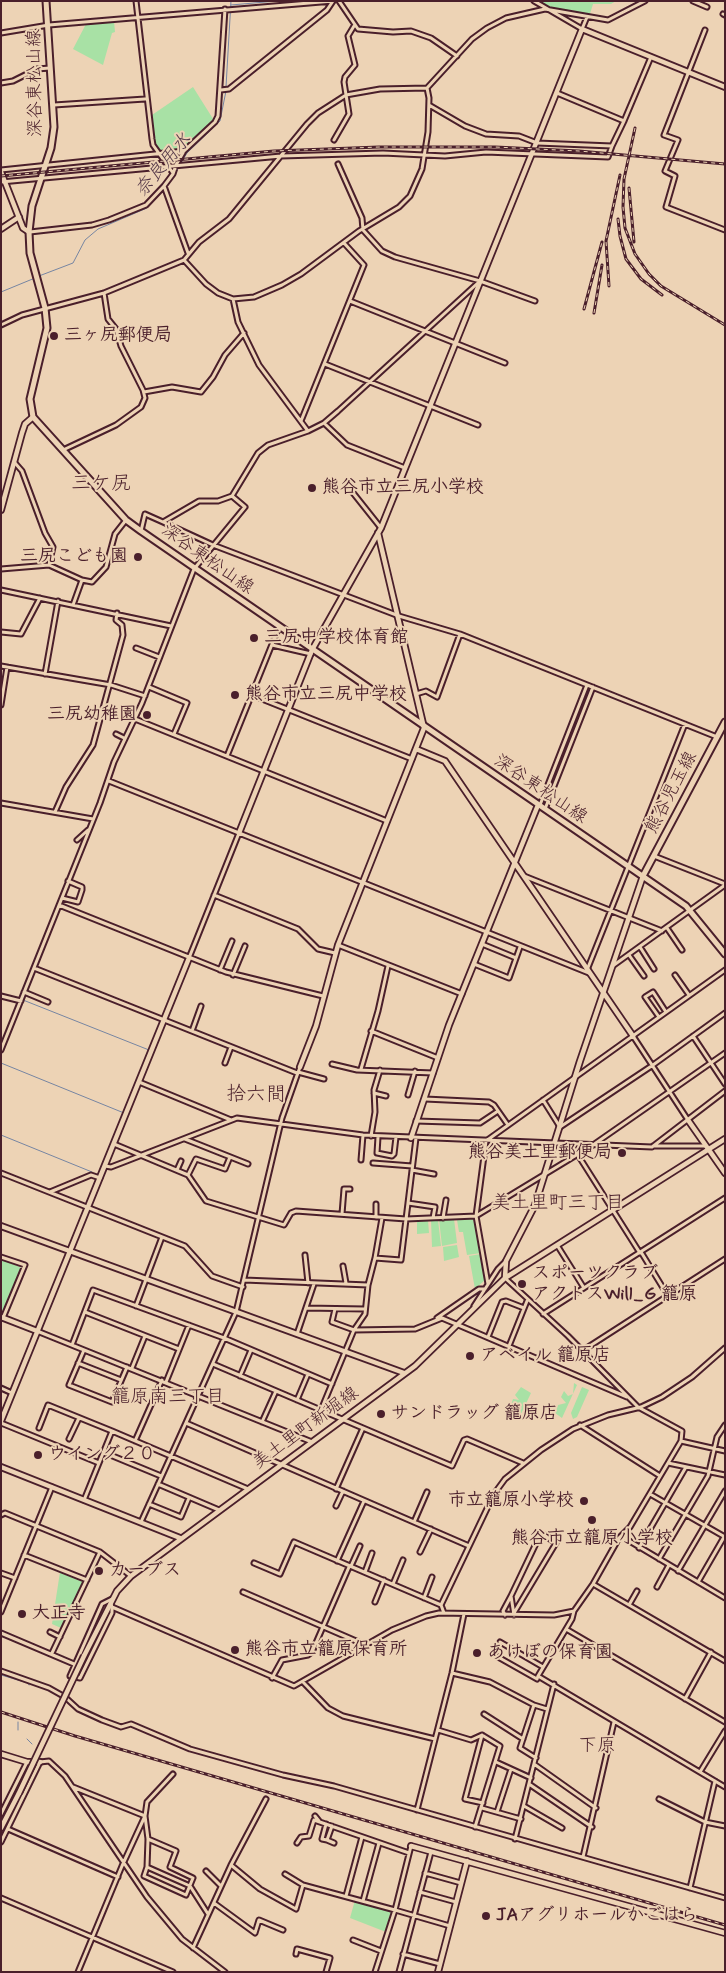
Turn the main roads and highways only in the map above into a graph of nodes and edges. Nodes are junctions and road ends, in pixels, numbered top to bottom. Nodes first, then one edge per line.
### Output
1 (46, 1) edge
2 (725, 722) edge
3 (643, 876) junction
4 (725, 954) edge

1 - 3 main road, 深谷東松山線
2 - 3 main road, 熊谷児玉線
3 - 4 main road, 深谷東松山線

